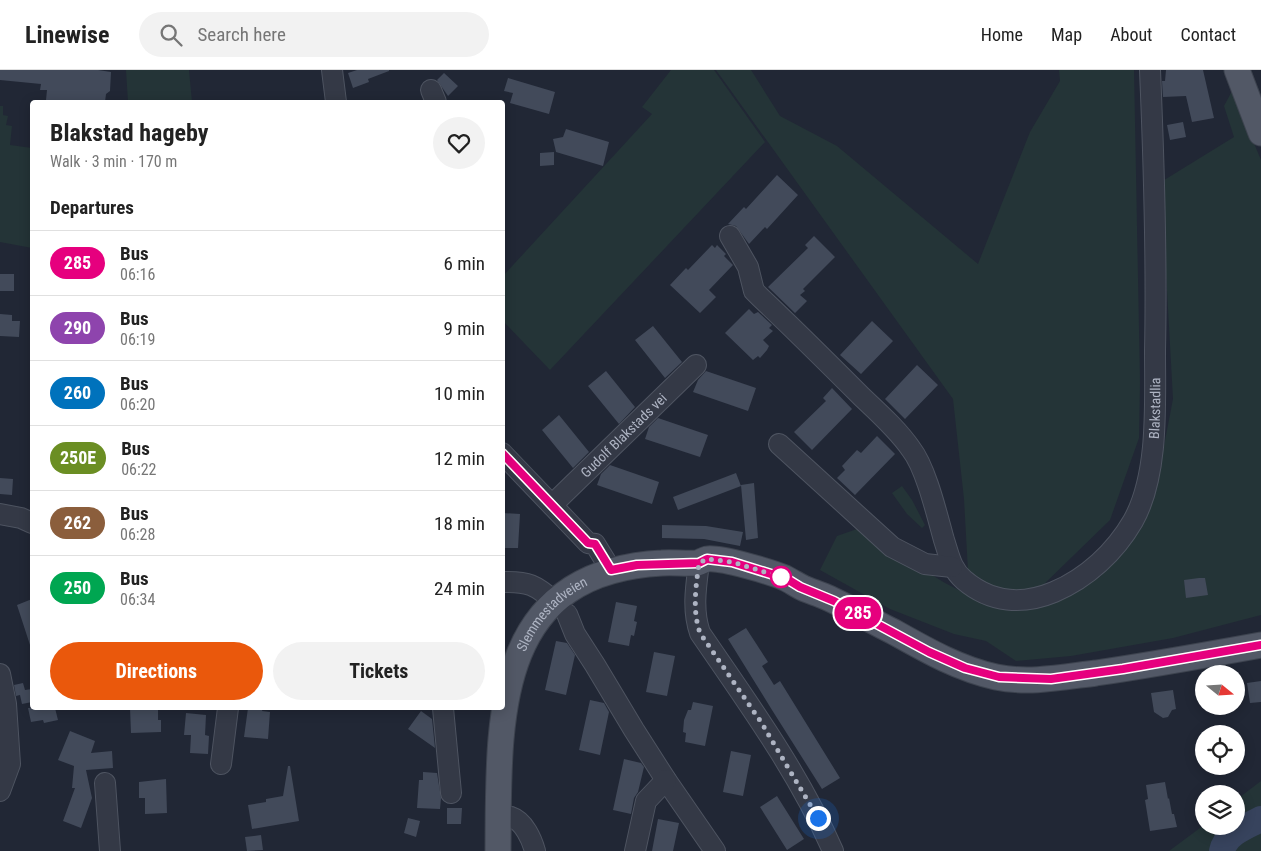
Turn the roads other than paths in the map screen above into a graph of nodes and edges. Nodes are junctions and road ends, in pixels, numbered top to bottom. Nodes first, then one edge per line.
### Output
1 (332, 70) edge
2 (1150, 70) edge
3 (1237, 70) edge
4 (336, 100) edge
5 (1261, 132) edge
6 (730, 236) dead end
7 (696, 365) dead end
8 (779, 444) dead end
9 (505, 456) edge
10 (552, 505) junction
11 (0, 514) edge
12 (30, 522) edge
13 (699, 563) junction
14 (952, 567) junction
15 (604, 573) junction
16 (505, 582) edge
17 (561, 608) junction
18 (1261, 645) edge
19 (0, 674) edge
20 (505, 708) edge
21 (228, 710) edge
22 (443, 710) edge
23 (505, 710) edge
24 (222, 764) dead end
25 (666, 780) junction
26 (105, 783) dead end
27 (0, 790) edge
28 (450, 792) dead end
29 (498, 816) junction
30 (110, 851) edge
31 (498, 851) edge
32 (536, 851) edge
33 (635, 851) edge
34 (715, 851) edge
35 (833, 851) edge

1 - 4 street
2 - 14 street, Blakstadlia
3 - 5 main road
6 - 14 street, Blakstadlia
7 - 10 street, Gudolf Blakstads vei
8 - 14 street
9 - 10 street
10 - 15 street
11 - 12 street
13 - 15 main road, Slemmestadveien
13 - 18 main road, Slemmestadveien
13 - 35 street
15 - 17 main road, Slemmestadveien
16 - 17 street
17 - 20 main road, Slemmestadveien
17 - 25 street
19 - 27 street
21 - 24 street
22 - 28 street
23 - 29 main road, Slemmestadveien
25 - 33 street
25 - 34 street
26 - 30 street
29 - 31 main road, Slemmestadveien
29 - 32 street

